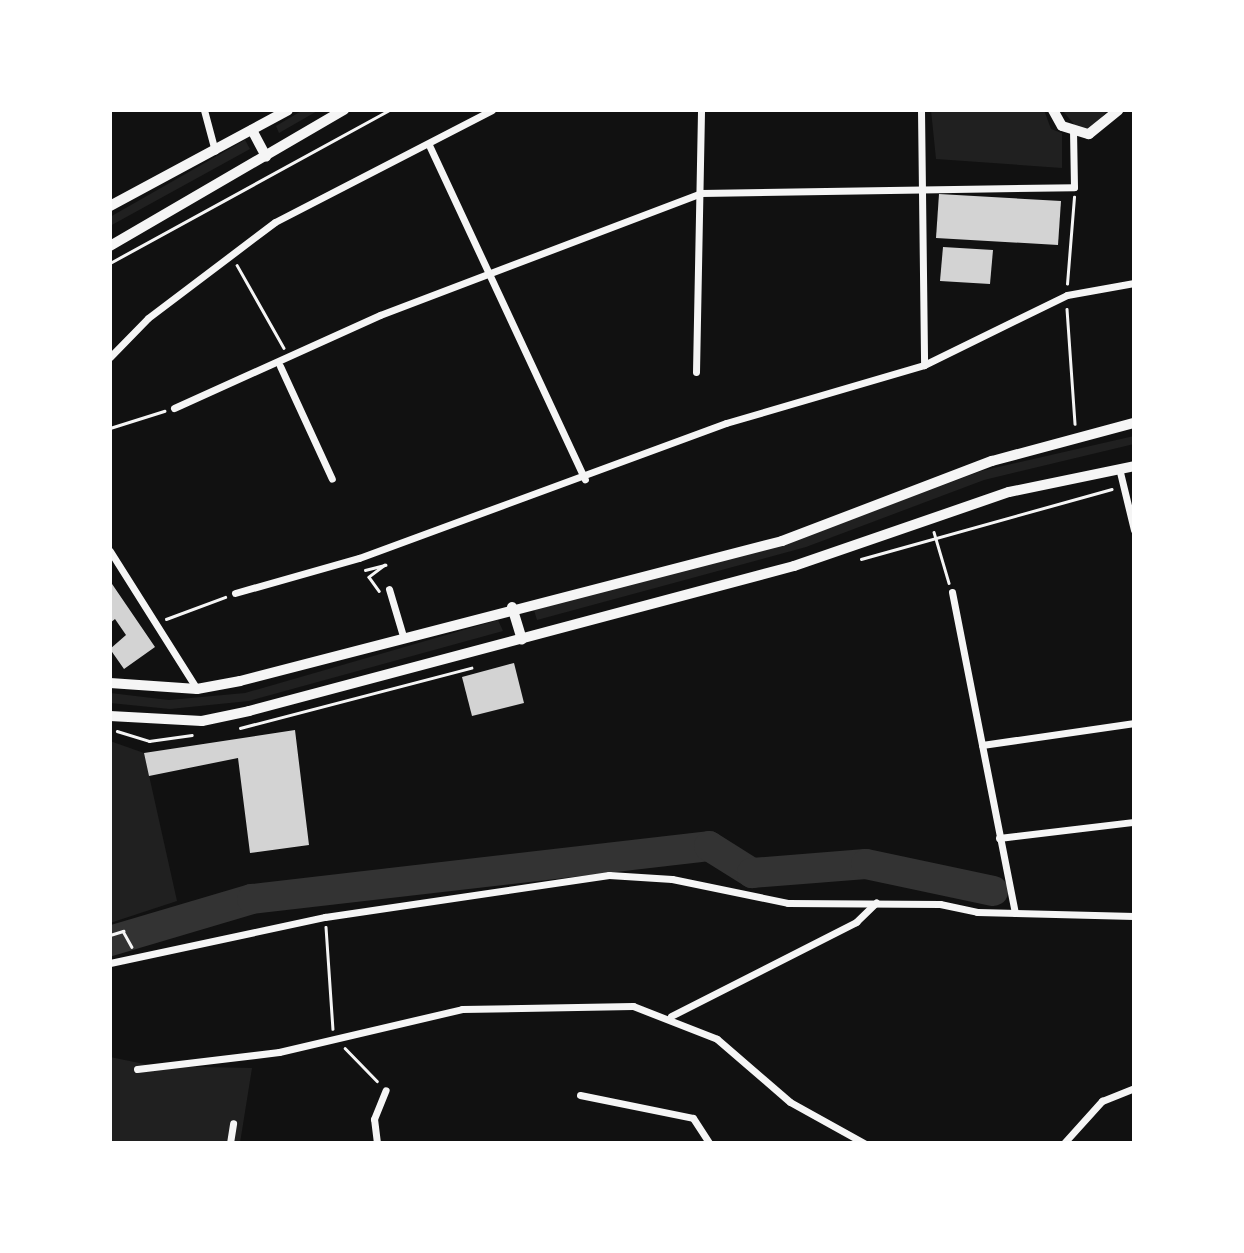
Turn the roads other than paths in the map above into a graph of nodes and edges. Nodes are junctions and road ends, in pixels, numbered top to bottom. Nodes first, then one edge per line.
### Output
1 (204, 110) edge
2 (288, 110) edge
3 (344, 110) edge
4 (492, 110) edge
5 (701, 110) edge
6 (921, 110) edge
7 (1053, 110) edge
8 (1119, 110) edge
9 (252, 131) junction
10 (1073, 132) junction
11 (429, 145) junction
12 (215, 151) junction
13 (266, 156) junction
14 (923, 187) junction
15 (701, 193) junction
16 (110, 206) edge
17 (110, 246) edge
18 (489, 275) junction
19 (1134, 283) edge
20 (110, 356) edge
21 (924, 365) junction
22 (280, 366) junction
23 (696, 372) dead end
24 (174, 408) road end
25 (1134, 423) edge
26 (1134, 466) edge
27 (1119, 468) junction
28 (585, 478) junction
29 (332, 479) dead end
30 (1134, 530) edge
31 (110, 551) edge
32 (389, 589) road end
33 (952, 592) road end
34 (235, 593) road end
35 (512, 607) junction
36 (403, 636) junction
37 (522, 640) junction
38 (110, 683) edge
39 (197, 689) junction
40 (110, 716) edge
41 (1134, 723) edge
42 (982, 745) junction
43 (1134, 822) edge
44 (999, 838) junction
45 (876, 902) junction
46 (1015, 913) junction
47 (1134, 916) edge
48 (110, 963) edge
49 (671, 1016) junction
50 (137, 1069) dead end
51 (1134, 1088) edge
52 (386, 1090) road end
53 (580, 1095) dead end
54 (233, 1123) dead end
55 (230, 1143) edge
56 (377, 1143) edge
57 (709, 1143) edge
58 (864, 1143) edge
59 (1065, 1143) edge

1 - 12 street
2 - 9 main road
3 - 13 main road
4 - 11 street
5 - 15 street
6 - 14 street
7 - 10 street
8 - 10 street
9 - 12 main road
9 - 13 main road
10 - 14 street
11 - 18 street
11 - 20 street
12 - 16 main road
13 - 17 main road
14 - 15 street
14 - 21 street
15 - 18 street
15 - 23 street
18 - 22 street
18 - 28 street
19 - 21 street
21 - 28 street
22 - 24 street
22 - 29 street
25 - 35 main road
26 - 27 main road
27 - 30 street
27 - 37 main road
28 - 34 street
31 - 39 street
32 - 36 street
33 - 42 street
35 - 36 main road
35 - 37 main road
36 - 39 main road
37 - 40 main road
38 - 39 main road
41 - 42 street
42 - 44 street
43 - 44 street
44 - 46 street
45 - 46 street
45 - 48 street
45 - 49 street
46 - 47 street
49 - 50 street
49 - 58 street
51 - 59 street
52 - 56 street
53 - 57 street
54 - 55 street

